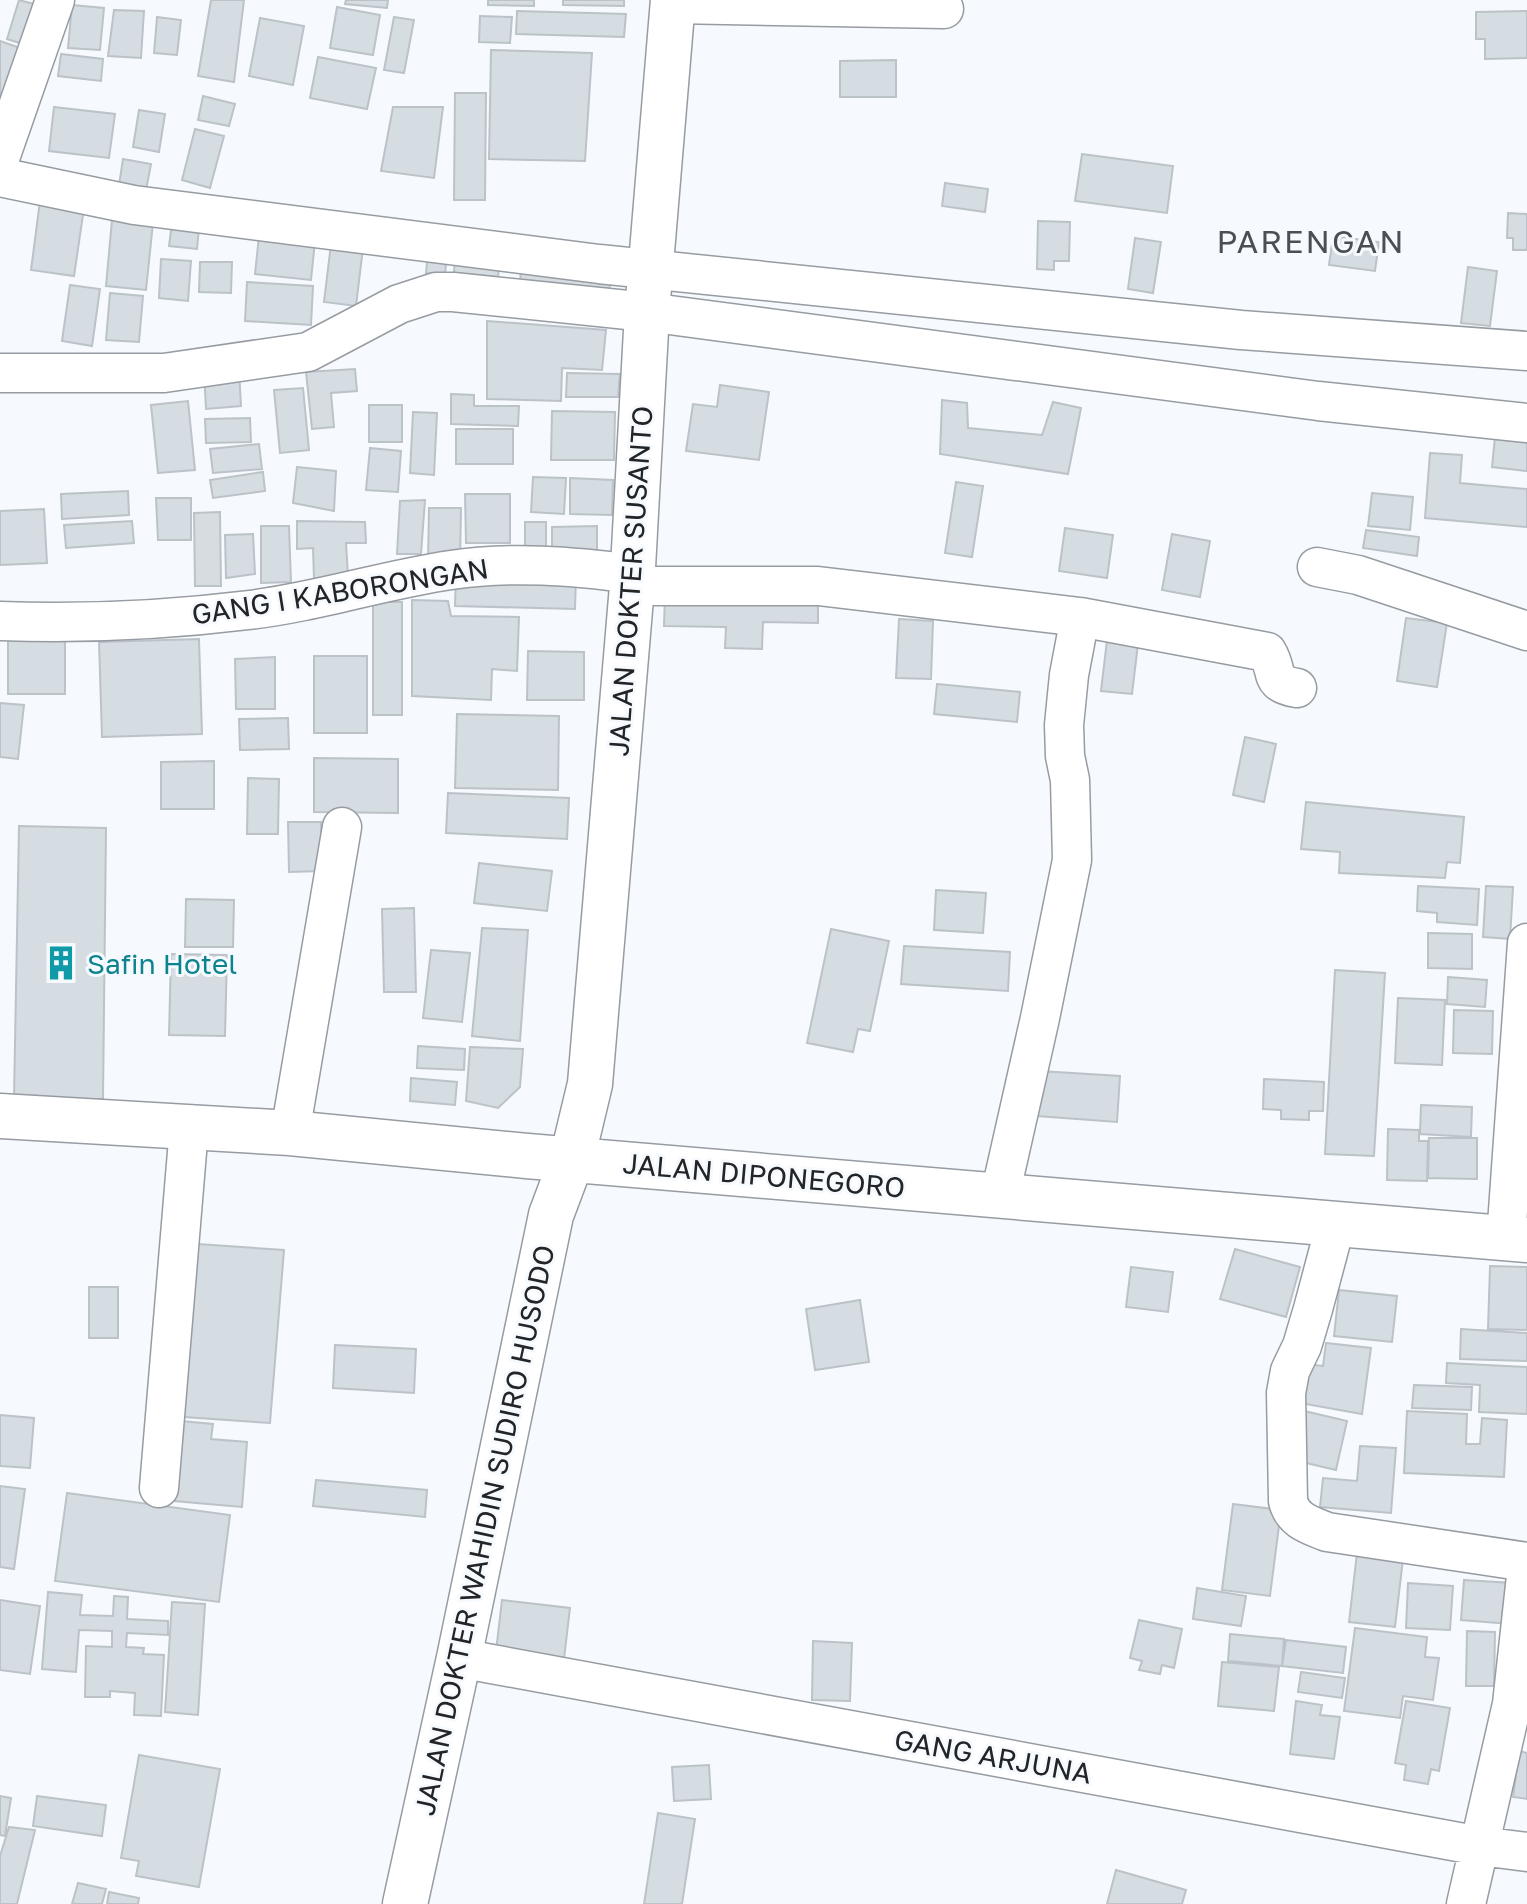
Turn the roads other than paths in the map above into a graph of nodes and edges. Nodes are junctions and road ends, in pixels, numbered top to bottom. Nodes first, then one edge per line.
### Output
1 (55, 0) edge
2 (673, 2) edge
3 (944, 9) dead end
4 (0, 158) edge
5 (0, 177) edge
6 (651, 269) junction
7 (647, 312) junction
8 (1527, 351) edge
9 (0, 373) edge
10 (1527, 423) edge
11 (1317, 567) dead end
12 (632, 580) junction
13 (1080, 617) junction
14 (0, 621) edge
15 (1527, 631) edge
16 (1297, 688) dead end
17 (342, 827) dead end
18 (1527, 943) edge
19 (0, 1116) edge
20 (189, 1128) junction
21 (290, 1133) junction
22 (572, 1159) junction
23 (1000, 1195) junction
24 (1336, 1223) junction
25 (1516, 1240) edge
26 (159, 1488) dead end
27 (1527, 1564) edge
28 (459, 1658) junction
29 (1480, 1846) junction
30 (1527, 1852) edge
31 (405, 1904) edge
32 (1466, 1904) edge

1 - 4 street
2 - 3 street
2 - 6 main road, JALAN DOKTER SUSANTO
5 - 6 street
6 - 7 main road, JALAN DOKTER SUSANTO
6 - 8 street
7 - 9 street
7 - 10 street
7 - 12 main road, JALAN DOKTER SUSANTO
11 - 15 street
12 - 13 street, GANG I KABORONGAN
12 - 14 street, GANG I KABORONGAN
12 - 22 main road, JALAN DOKTER SUSANTO
13 - 16 street, GANG I KABORONGAN
13 - 23 street
17 - 21 street
18 - 25 street
19 - 20 main road, JALAN DIPONEGORO
20 - 21 main road, JALAN DIPONEGORO
20 - 26 street
21 - 22 main road, JALAN DIPONEGORO
22 - 23 main road, JALAN DIPONEGORO
22 - 28 main road, JALAN DOKTER WAHIDIN SUDIRO HUSODO
23 - 24 main road, JALAN DIPONEGORO
24 - 25 main road, JALAN DIPONEGORO
24 - 27 street
27 - 29 street
28 - 29 street, GANG ARJUNA
28 - 31 main road, JALAN DOKTER WAHIDIN SUDIRO HUSODO
29 - 30 street, GANG ARJUNA
29 - 32 street

